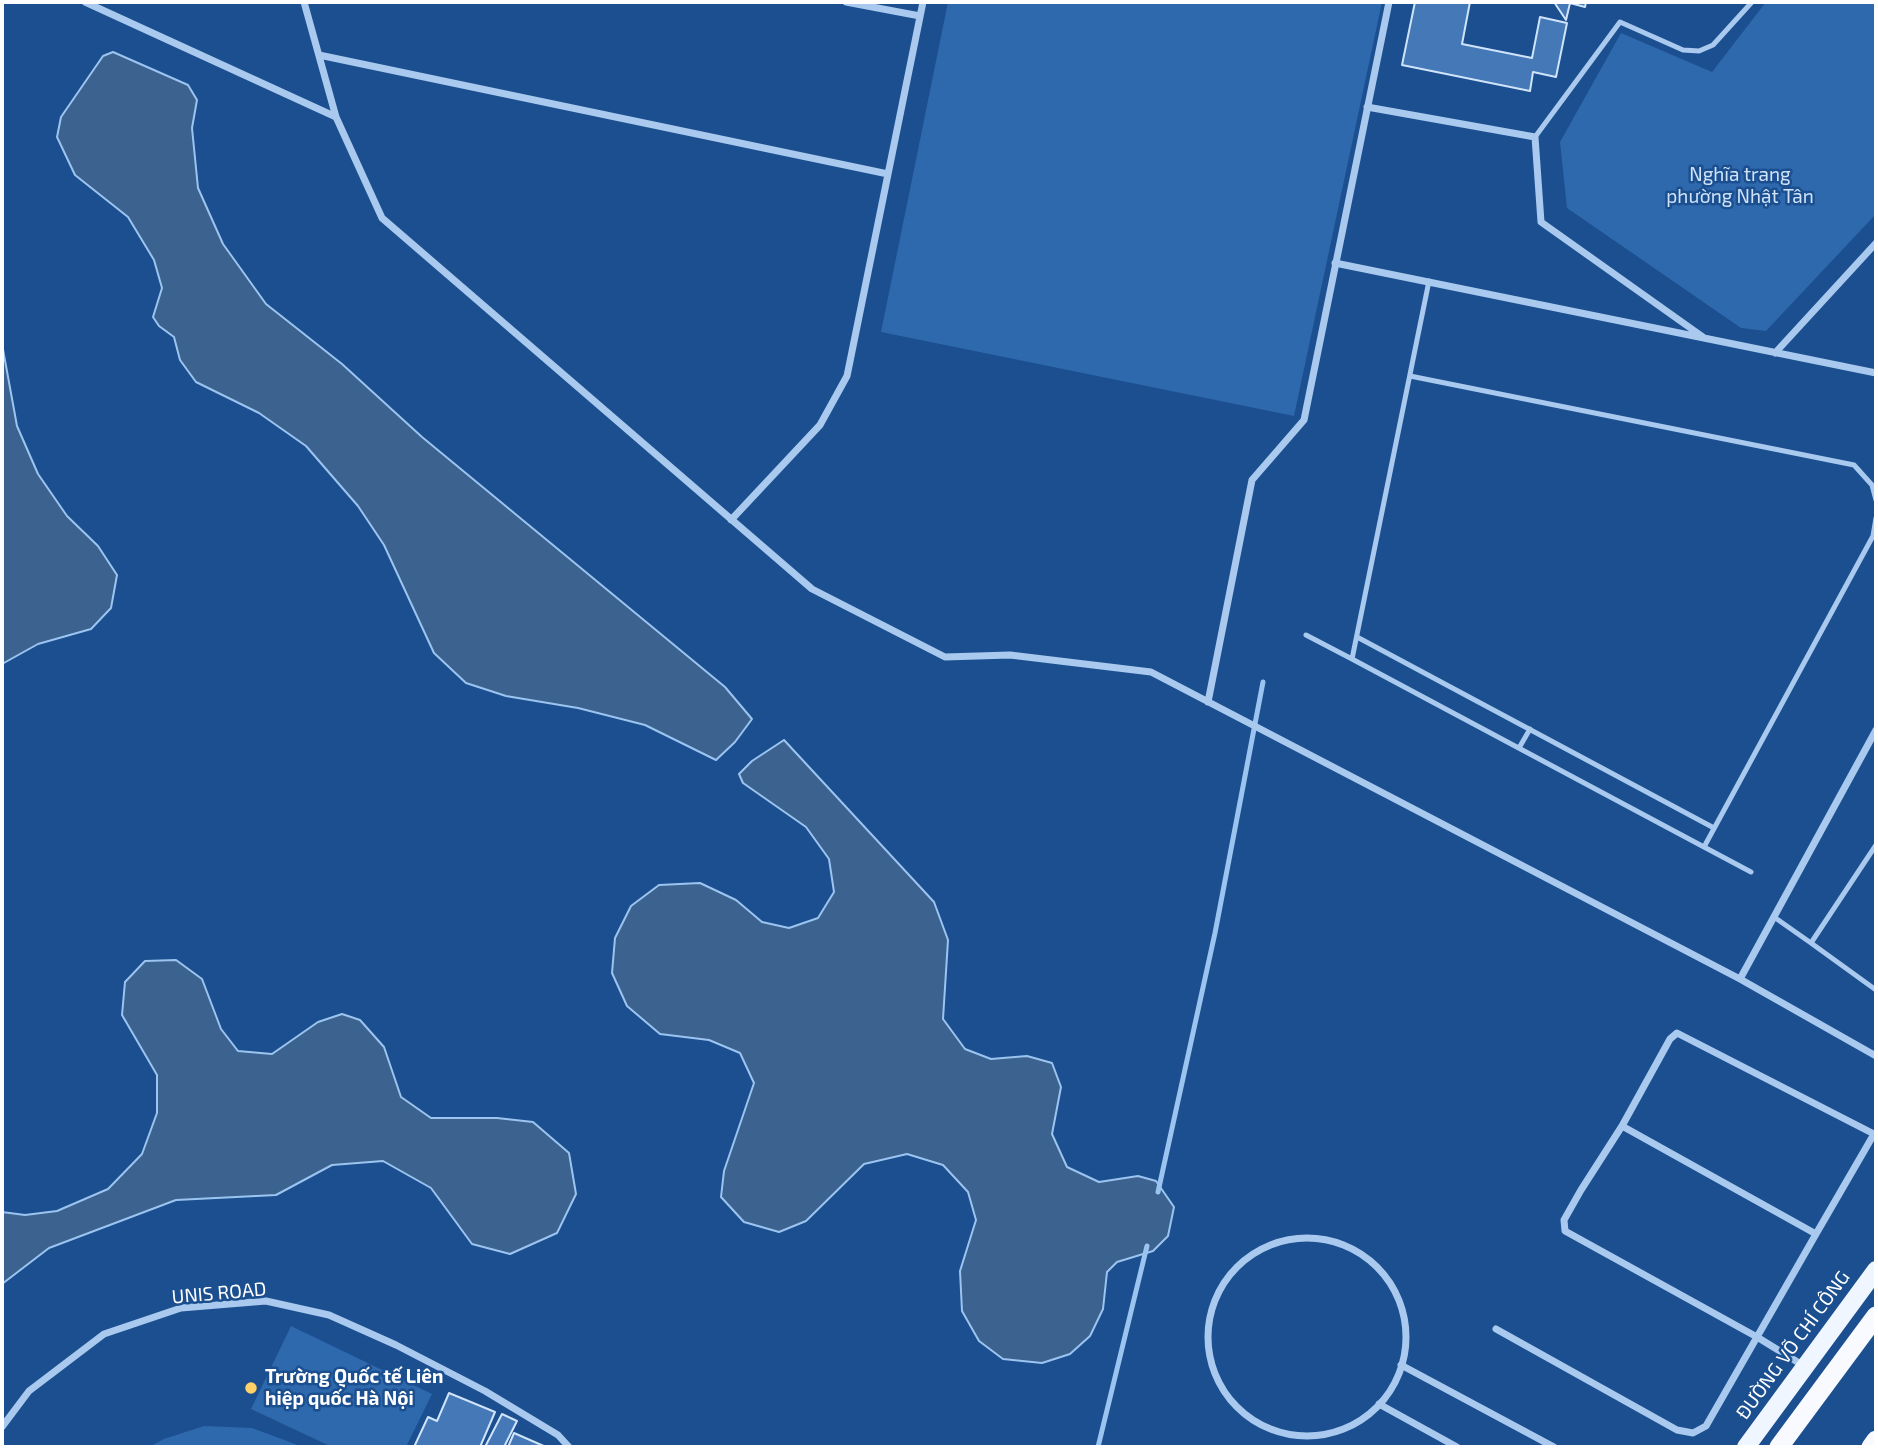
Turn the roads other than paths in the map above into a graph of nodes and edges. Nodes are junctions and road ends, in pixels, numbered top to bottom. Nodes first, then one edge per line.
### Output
1 (85, 2) edge
2 (304, 2) edge
3 (846, 2) edge
4 (923, 2) edge
5 (1388, 2) edge
6 (1752, 2) edge
7 (920, 16) junction
8 (318, 55) junction
9 (1367, 107) junction
10 (336, 117) junction
11 (1535, 137) junction
12 (888, 174) junction
13 (1876, 243) edge
14 (1335, 263) junction
15 (1429, 281) junction
16 (1707, 339) junction
17 (1775, 353) junction
18 (1876, 373) edge
19 (1410, 376) junction
20 (1876, 499) edge
21 (1876, 518) edge
22 (730, 520) junction
23 (1306, 635) dead end
24 (1357, 637) junction
25 (1352, 659) junction
26 (1208, 702) junction
27 (1530, 729) junction
28 (1876, 730) edge
29 (1519, 748) junction
30 (1714, 828) junction
31 (1876, 845) edge
32 (1704, 847) junction
33 (1751, 872) dead end
34 (1774, 917) junction
35 (1811, 943) junction
36 (1740, 979) junction
37 (1876, 990) edge
38 (1876, 1056) edge
39 (1622, 1126) junction
40 (1816, 1234) junction
41 (1876, 1270) edge
42 (1876, 1316) edge
43 (1496, 1329) dead end
44 (1757, 1337) junction
45 (1401, 1365) junction
46 (1804, 1366) junction
47 (1379, 1404) junction
48 (2, 1427) edge
49 (1876, 1440) edge
50 (569, 1447) edge
51 (1457, 1447) edge
52 (1554, 1447) edge
53 (1746, 1447) edge
54 (1779, 1447) edge
55 (1871, 1447) edge

1 - 10 street
2 - 8 street
3 - 7 street
4 - 7 street
5 - 9 street
6 - 11 lane
7 - 12 street
8 - 10 street
8 - 12 street
9 - 11 street
9 - 14 street
10 - 22 street
11 - 16 street
12 - 22 street
13 - 17 street
14 - 15 street
14 - 26 street
15 - 16 street
15 - 19 lane
16 - 17 street
17 - 18 street
19 - 20 lane
19 - 24 lane
21 - 30 lane
22 - 26 street
23 - 25 lane
24 - 25 lane
24 - 27 lane
25 - 29 lane
26 - 36 street
27 - 29 lane
27 - 30 lane
28 - 34 street
29 - 32 lane
30 - 32 lane
31 - 35 lane
32 - 33 lane
34 - 35 lane
34 - 36 street
35 - 37 lane
36 - 38 street
39 - 40 street
39 - 40 street
39 - 44 street
40 - 44 street
41 - 46 main road, ĐƯỜNG VÕ CHÍ CÔNG
42 - 54 highway
43 - 44 street
44 - 46 street
45 - 47 street
45 - 47 street
45 - 52 street
46 - 53 main road, ĐƯỜNG VÕ CHÍ CÔNG
47 - 51 street
48 - 50 street, UNIS ROAD
49 - 55 highway

